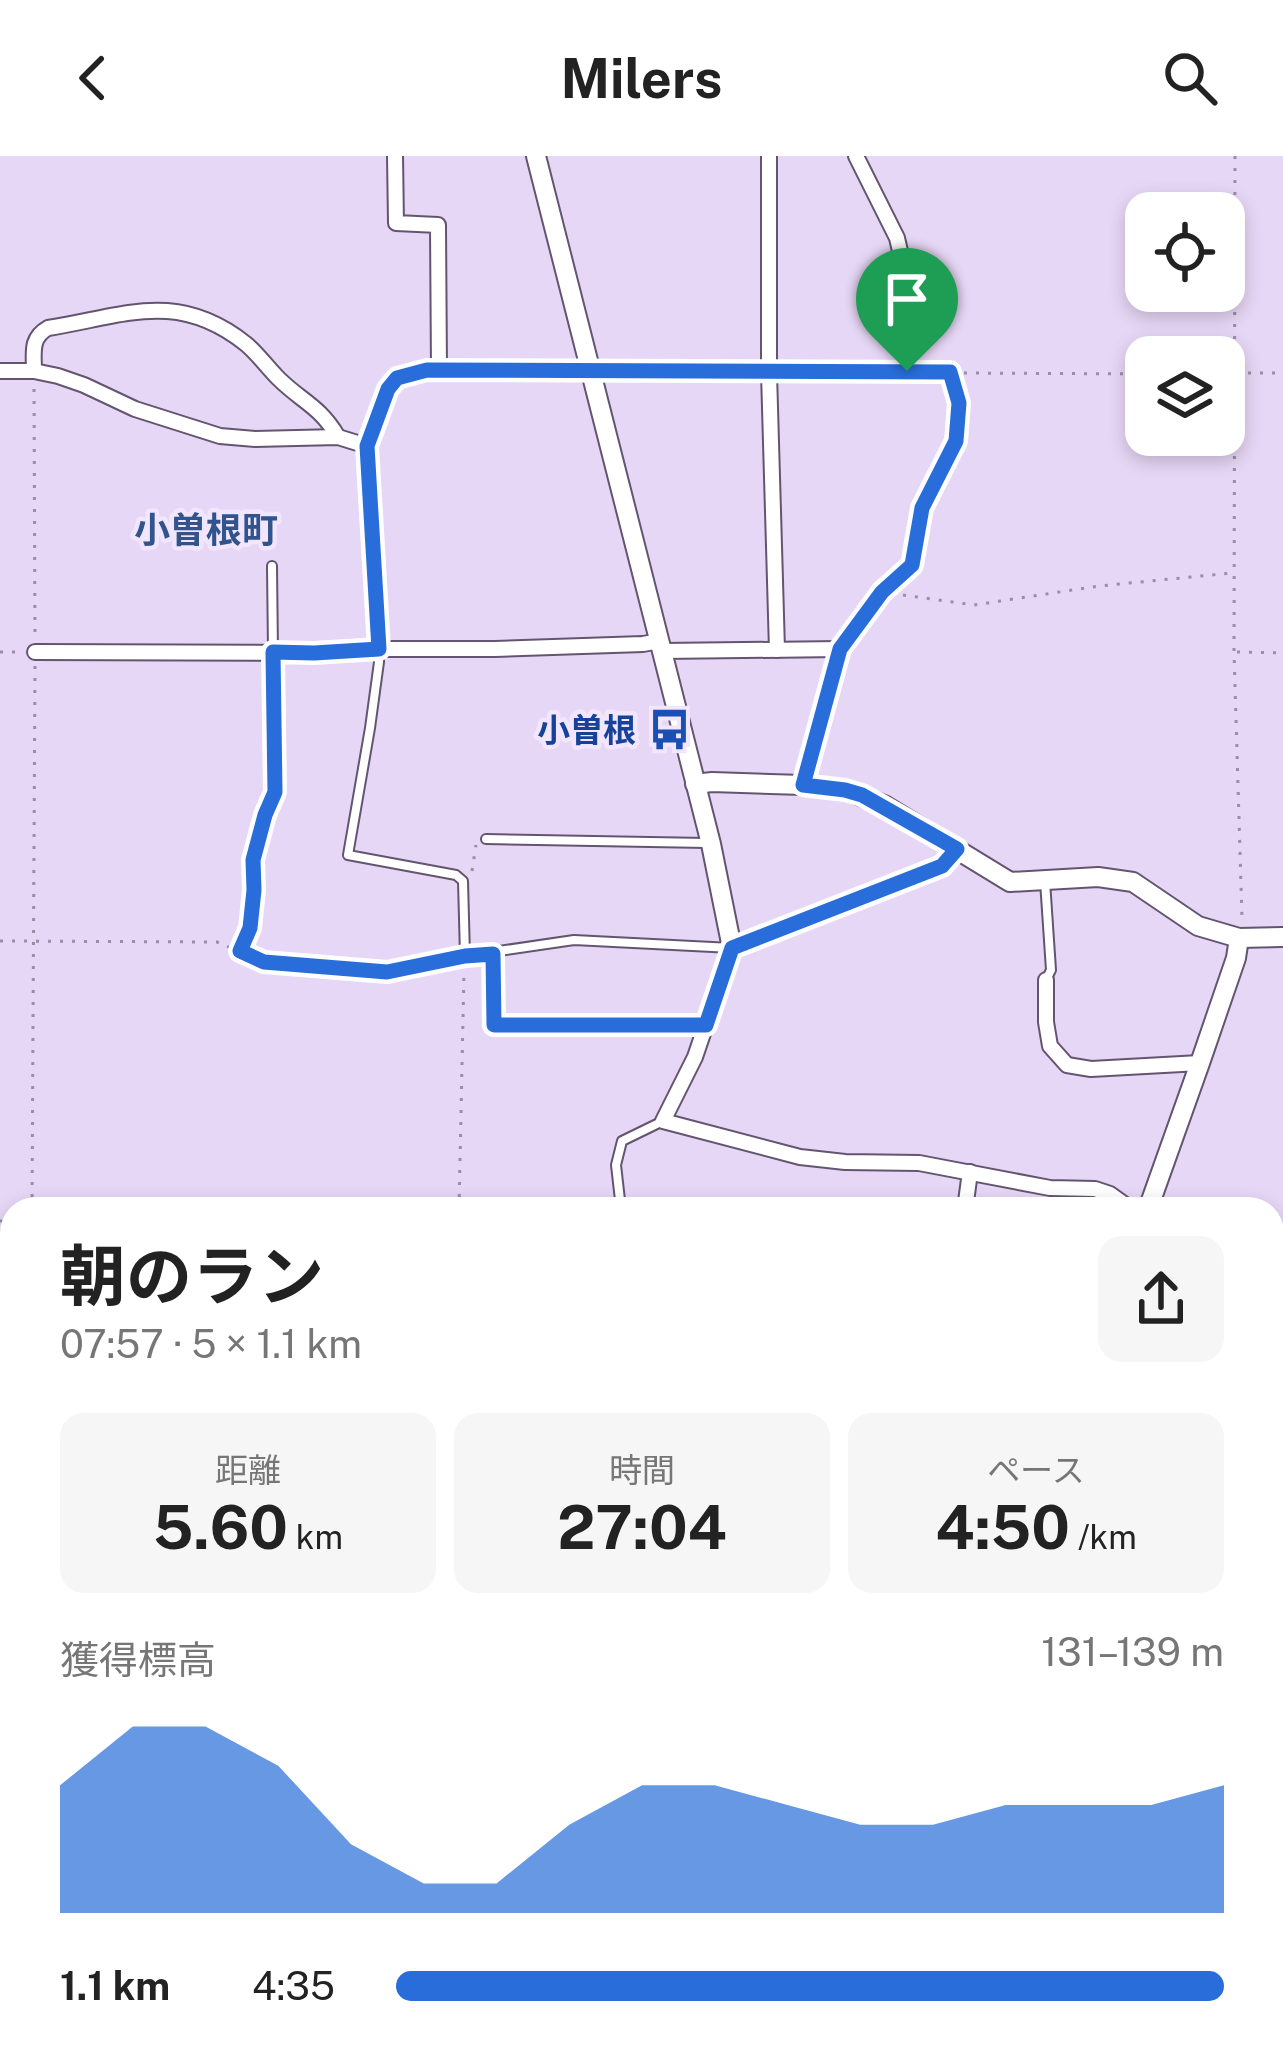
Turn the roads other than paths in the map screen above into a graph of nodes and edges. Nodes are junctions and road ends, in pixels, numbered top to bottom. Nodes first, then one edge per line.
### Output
1 (394, 156) edge
2 (536, 156) edge
3 (769, 156) edge
4 (856, 156) edge
5 (0, 371) edge
6 (34, 371) junction
7 (439, 371) junction
8 (907, 371) junction
9 (589, 373) junction
10 (770, 373) junction
11 (338, 437) junction
12 (367, 446) junction
13 (272, 566) dead end
14 (661, 646) junction
15 (379, 649) junction
16 (840, 649) junction
17 (777, 650) junction
18 (34, 652) road end
19 (273, 652) junction
20 (695, 784) junction
21 (803, 785) junction
22 (486, 839) road end
23 (711, 844) junction
24 (957, 849) junction
25 (1045, 881) junction
26 (1283, 937) edge
27 (1239, 938) junction
28 (732, 948) junction
29 (493, 954) junction
30 (1046, 980) joint
31 (706, 1025) junction
32 (1200, 1063) junction
33 (663, 1121) junction
34 (970, 1172) junction
35 (620, 1197) edge
36 (967, 1197) edge
37 (1113, 1197) edge
38 (1152, 1197) edge

1 - 7 street
2 - 9 street
3 - 10 street
4 - 8 street
5 - 6 street
6 - 11 street
6 - 11 street
7 - 9 street
7 - 12 street
8 - 10 street
8 - 16 street
9 - 10 street
9 - 14 street
10 - 17 street
11 - 12 street
12 - 15 street
13 - 19 lane
14 - 15 street
14 - 17 street
14 - 20 street
15 - 19 street
15 - 29 lane
16 - 17 street
16 - 21 street
18 - 19 street
20 - 21 street
20 - 23 street
21 - 24 street
22 - 23 lane
23 - 28 street
24 - 25 street
24 - 28 lane
25 - 27 street
25 - 30 lane
26 - 27 street
27 - 32 street
28 - 29 lane
28 - 31 street
29 - 31 lane
30 - 32 street
31 - 33 street
32 - 38 street
33 - 34 street
33 - 35 lane
34 - 36 street
34 - 37 street

